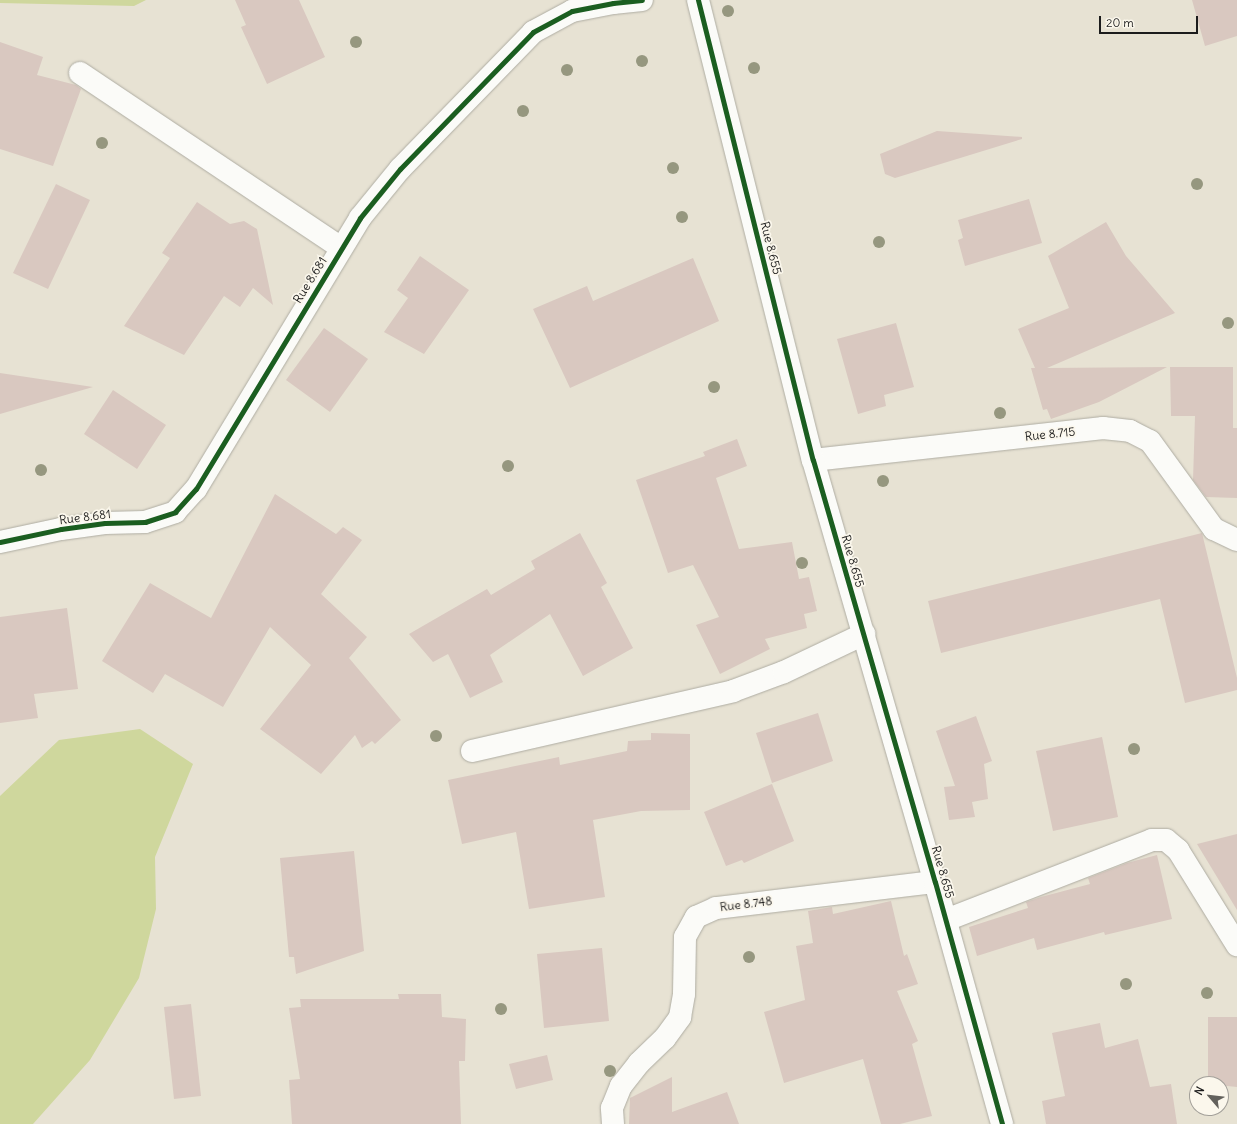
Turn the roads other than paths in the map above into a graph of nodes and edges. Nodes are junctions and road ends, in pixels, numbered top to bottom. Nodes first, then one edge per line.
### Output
1 (642, 0) edge
2 (698, 0) edge
3 (80, 73) dead end
4 (341, 248) junction
5 (813, 460) junction
6 (1237, 540) edge
7 (0, 542) edge
8 (864, 634) junction
9 (472, 752) dead end
10 (935, 882) junction
11 (946, 920) junction
12 (1237, 945) edge
13 (613, 1124) edge
14 (1002, 1124) edge

1 - 4 street, Rue 8.681
2 - 5 street, Rue 8.655
3 - 4 street
4 - 7 street, Rue 8.681
5 - 6 street, Rue 8.715
5 - 8 street, Rue 8.655
8 - 9 street
8 - 10 street, Rue 8.655
10 - 11 street, Rue 8.655
10 - 13 street, Rue 8.748
11 - 12 street
11 - 14 street, Rue 8.655

